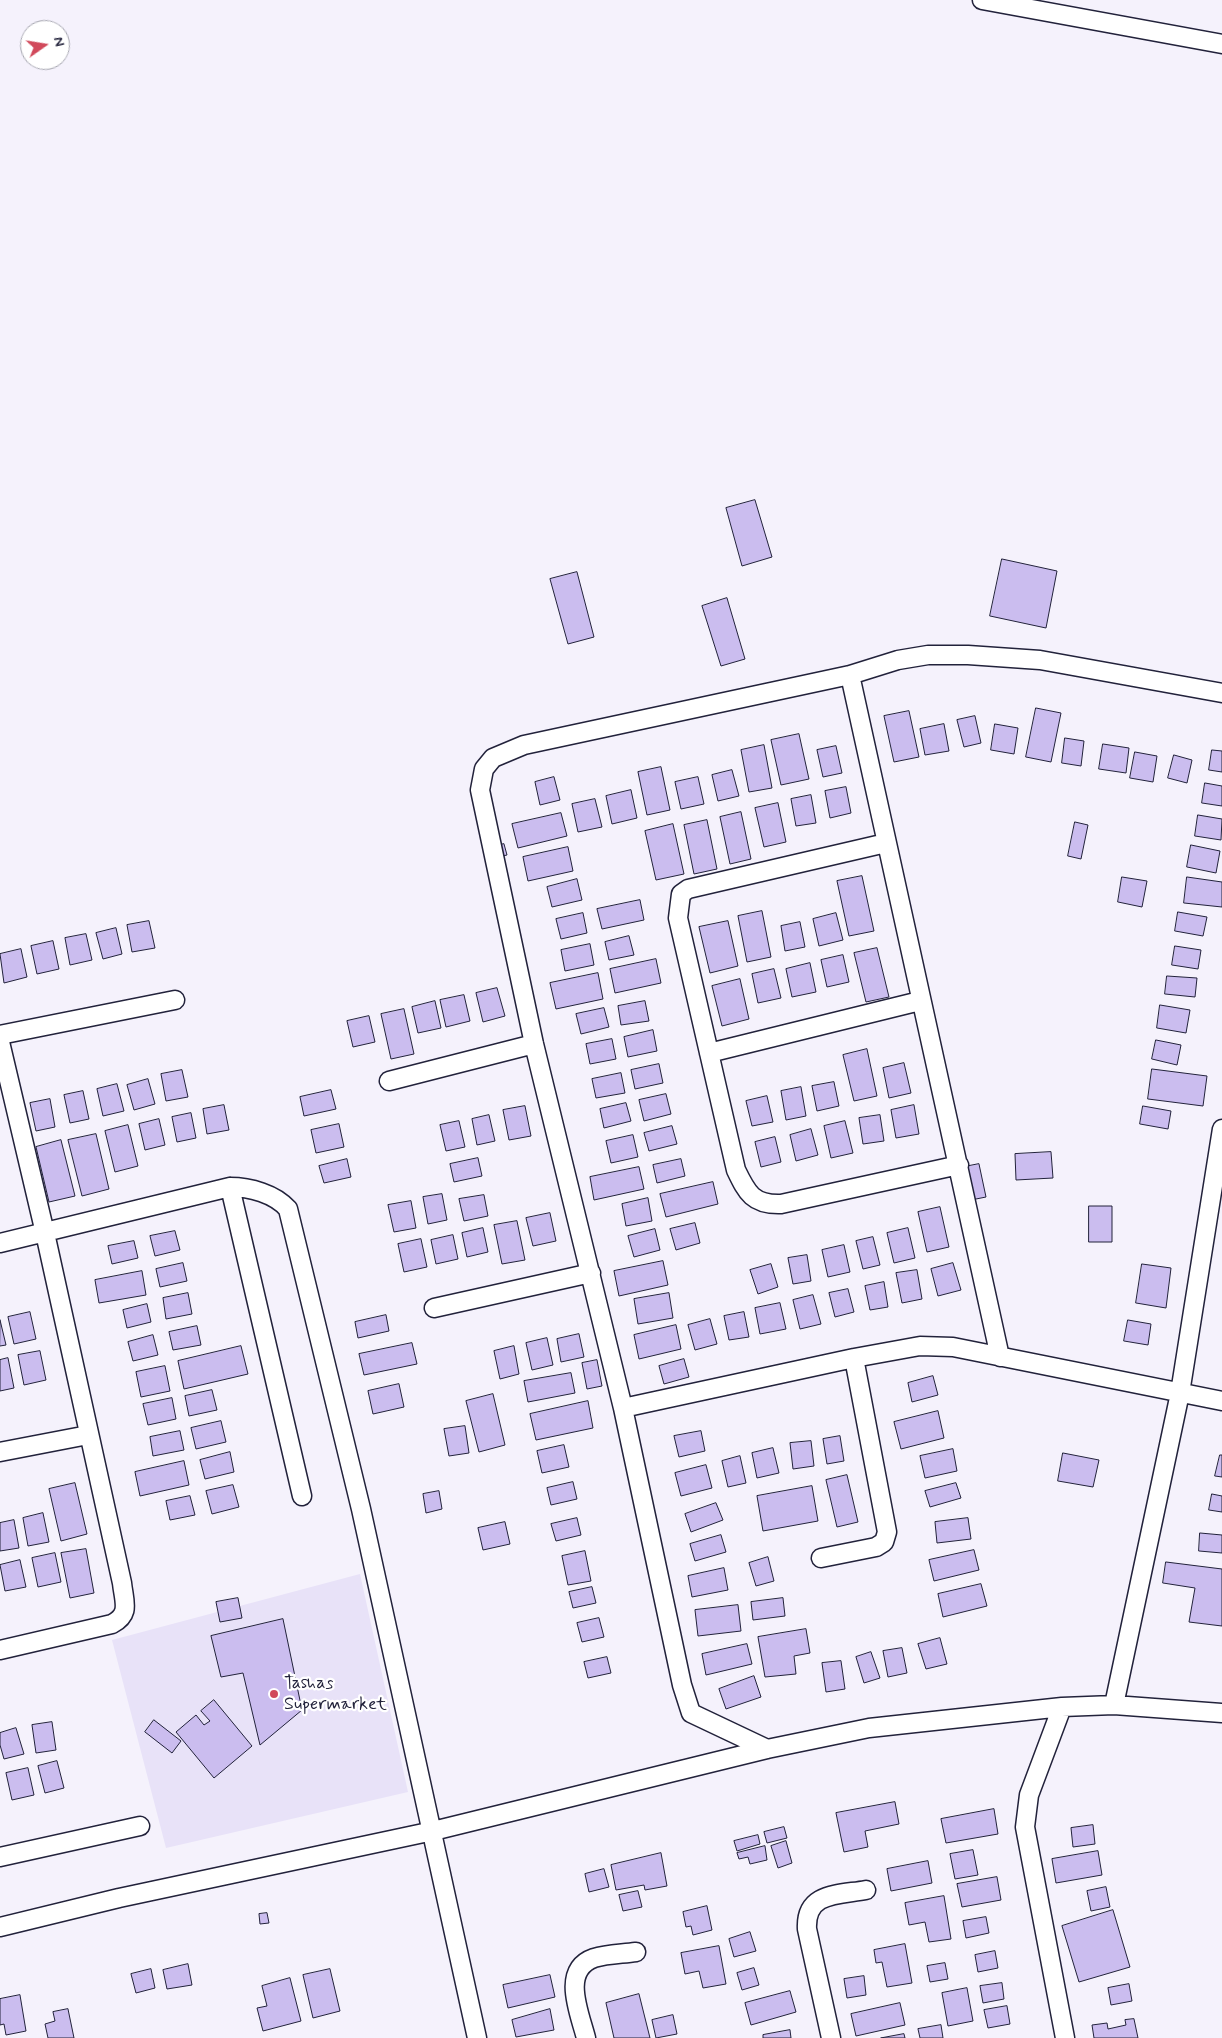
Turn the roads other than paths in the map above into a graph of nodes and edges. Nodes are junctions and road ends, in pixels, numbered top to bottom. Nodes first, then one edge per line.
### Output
1 (982, 0) edge
2 (1222, 44) edge
3 (850, 674) junction
4 (1222, 693) edge
5 (886, 843) junction
6 (175, 1000) dead end
7 (920, 1001) junction
8 (0, 1035) edge
9 (0, 1042) edge
10 (534, 1044) junction
11 (709, 1053) junction
12 (390, 1081) dead end
13 (1222, 1129) edge
14 (1219, 1155) edge
15 (959, 1165) junction
16 (230, 1187) junction
17 (45, 1233) junction
18 (0, 1243) edge
19 (591, 1274) junction
20 (434, 1308) dead end
21 (1000, 1357) junction
22 (854, 1358) junction
23 (1180, 1393) junction
24 (1222, 1401) edge
25 (623, 1408) junction
26 (88, 1435) junction
27 (0, 1452) edge
28 (302, 1496) dead end
29 (820, 1558) dead end
30 (0, 1650) edge
31 (1114, 1705) junction
32 (1062, 1707) junction
33 (1222, 1712) edge
34 (767, 1749) junction
35 (140, 1826) dead end
36 (433, 1831) junction
37 (0, 1857) edge
38 (866, 1890) dead end
39 (0, 1928) edge
40 (636, 1952) dead end
41 (477, 2038) edge
42 (586, 2038) edge
43 (831, 2038) edge
44 (1065, 2038) edge

1 - 2 street
3 - 4 street
3 - 5 street
3 - 10 street
5 - 7 street
5 - 11 street
6 - 8 street
7 - 11 street
7 - 15 street
9 - 17 street
10 - 12 street
10 - 19 street
11 - 15 street
13 - 14 street
14 - 23 street
15 - 21 street
16 - 17 street
16 - 28 street
16 - 36 street
17 - 18 street
17 - 26 street
19 - 20 street
19 - 25 street
21 - 22 street
21 - 23 street
22 - 25 street
22 - 29 street
23 - 24 street
23 - 31 street
25 - 34 street
26 - 27 street
26 - 30 street
31 - 32 street
31 - 33 street
32 - 34 street
32 - 44 street
34 - 36 street
35 - 37 street
36 - 39 street
36 - 41 street
38 - 43 street
40 - 42 street

